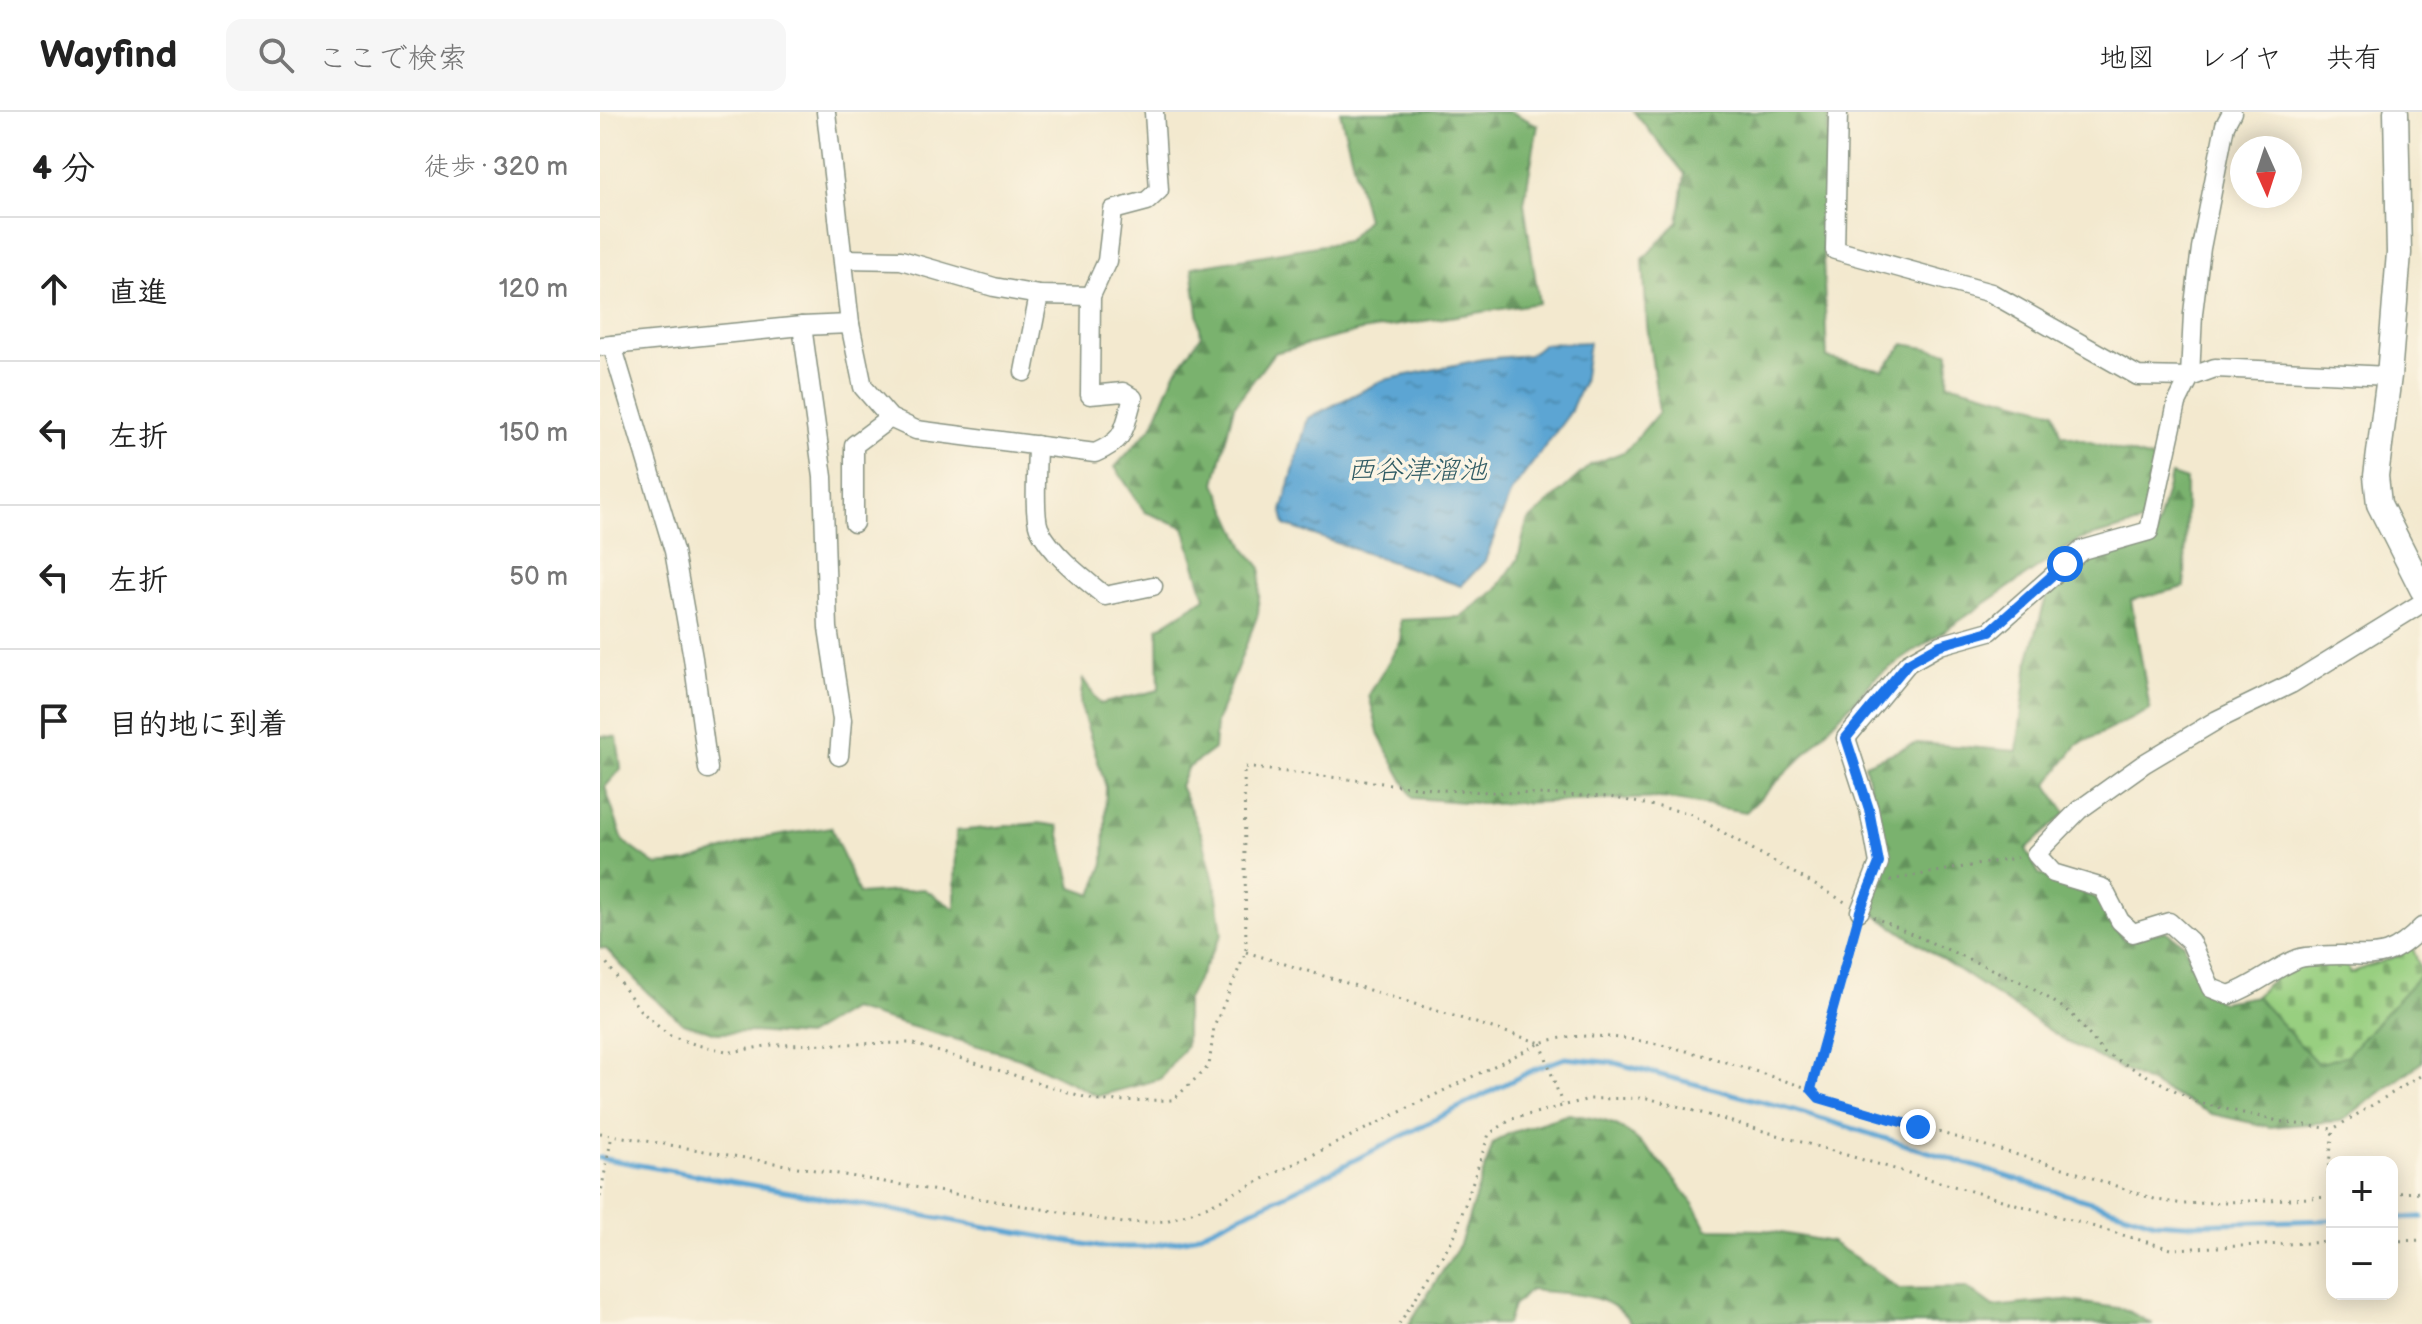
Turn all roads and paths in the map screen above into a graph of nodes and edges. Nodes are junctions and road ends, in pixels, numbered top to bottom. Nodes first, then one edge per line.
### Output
1 (826, 112) edge
2 (1154, 112) edge
3 (1838, 112) edge
4 (2232, 112) edge
5 (2396, 112) edge
6 (844, 259) junction
7 (1039, 295) junction
8 (1091, 296) junction
9 (850, 324) junction
10 (802, 326) junction
11 (606, 346) edge
12 (1024, 372) dead end
13 (2389, 376) junction
14 (2190, 377) junction
15 (890, 418) junction
16 (1037, 445) junction
17 (854, 523) dead end
18 (1153, 586) dead end
19 (2422, 589) edge
20 (2422, 603) edge
21 (839, 756) dead end
22 (708, 769) dead end
23 (2036, 854) junction
24 (1889, 880) dead end
25 (1860, 911) junction
26 (2422, 927) edge
27 (1246, 952) junction
28 (600, 961) edge
29 (1541, 1043) junction
30 (2422, 1075) edge
31 (1811, 1089) junction
32 (1562, 1106) junction
33 (2333, 1129) junction
34 (600, 1133) edge
35 (612, 1135) junction
36 (2330, 1156) edge
37 (2422, 1192) edge
38 (2398, 1193) edge
39 (600, 1197) edge
40 (2326, 1197) edge
41 (2422, 1240) edge
42 (2398, 1241) edge
43 (2326, 1242) edge
44 (1399, 1324) edge

1 - 6 street
2 - 8 street
3 - 14 street
4 - 14 street
5 - 13 street
6 - 7 street
6 - 9 street
7 - 8 street
7 - 12 street
8 - 16 street
9 - 10 street
9 - 15 street
10 - 11 street
10 - 21 street
11 - 22 street
13 - 14 street
13 - 19 street
14 - 25 street
15 - 16 street
15 - 17 street
16 - 18 street
20 - 23 street
23 - 24 path
23 - 26 street
25 - 27 path
25 - 31 path
25 - 33 path
27 - 28 path
27 - 29 path
29 - 31 path
29 - 32 path
29 - 35 path
30 - 33 path
31 - 40 path
32 - 43 path
32 - 44 path
33 - 36 path
34 - 35 path
35 - 39 path
37 - 38 path
41 - 42 path

